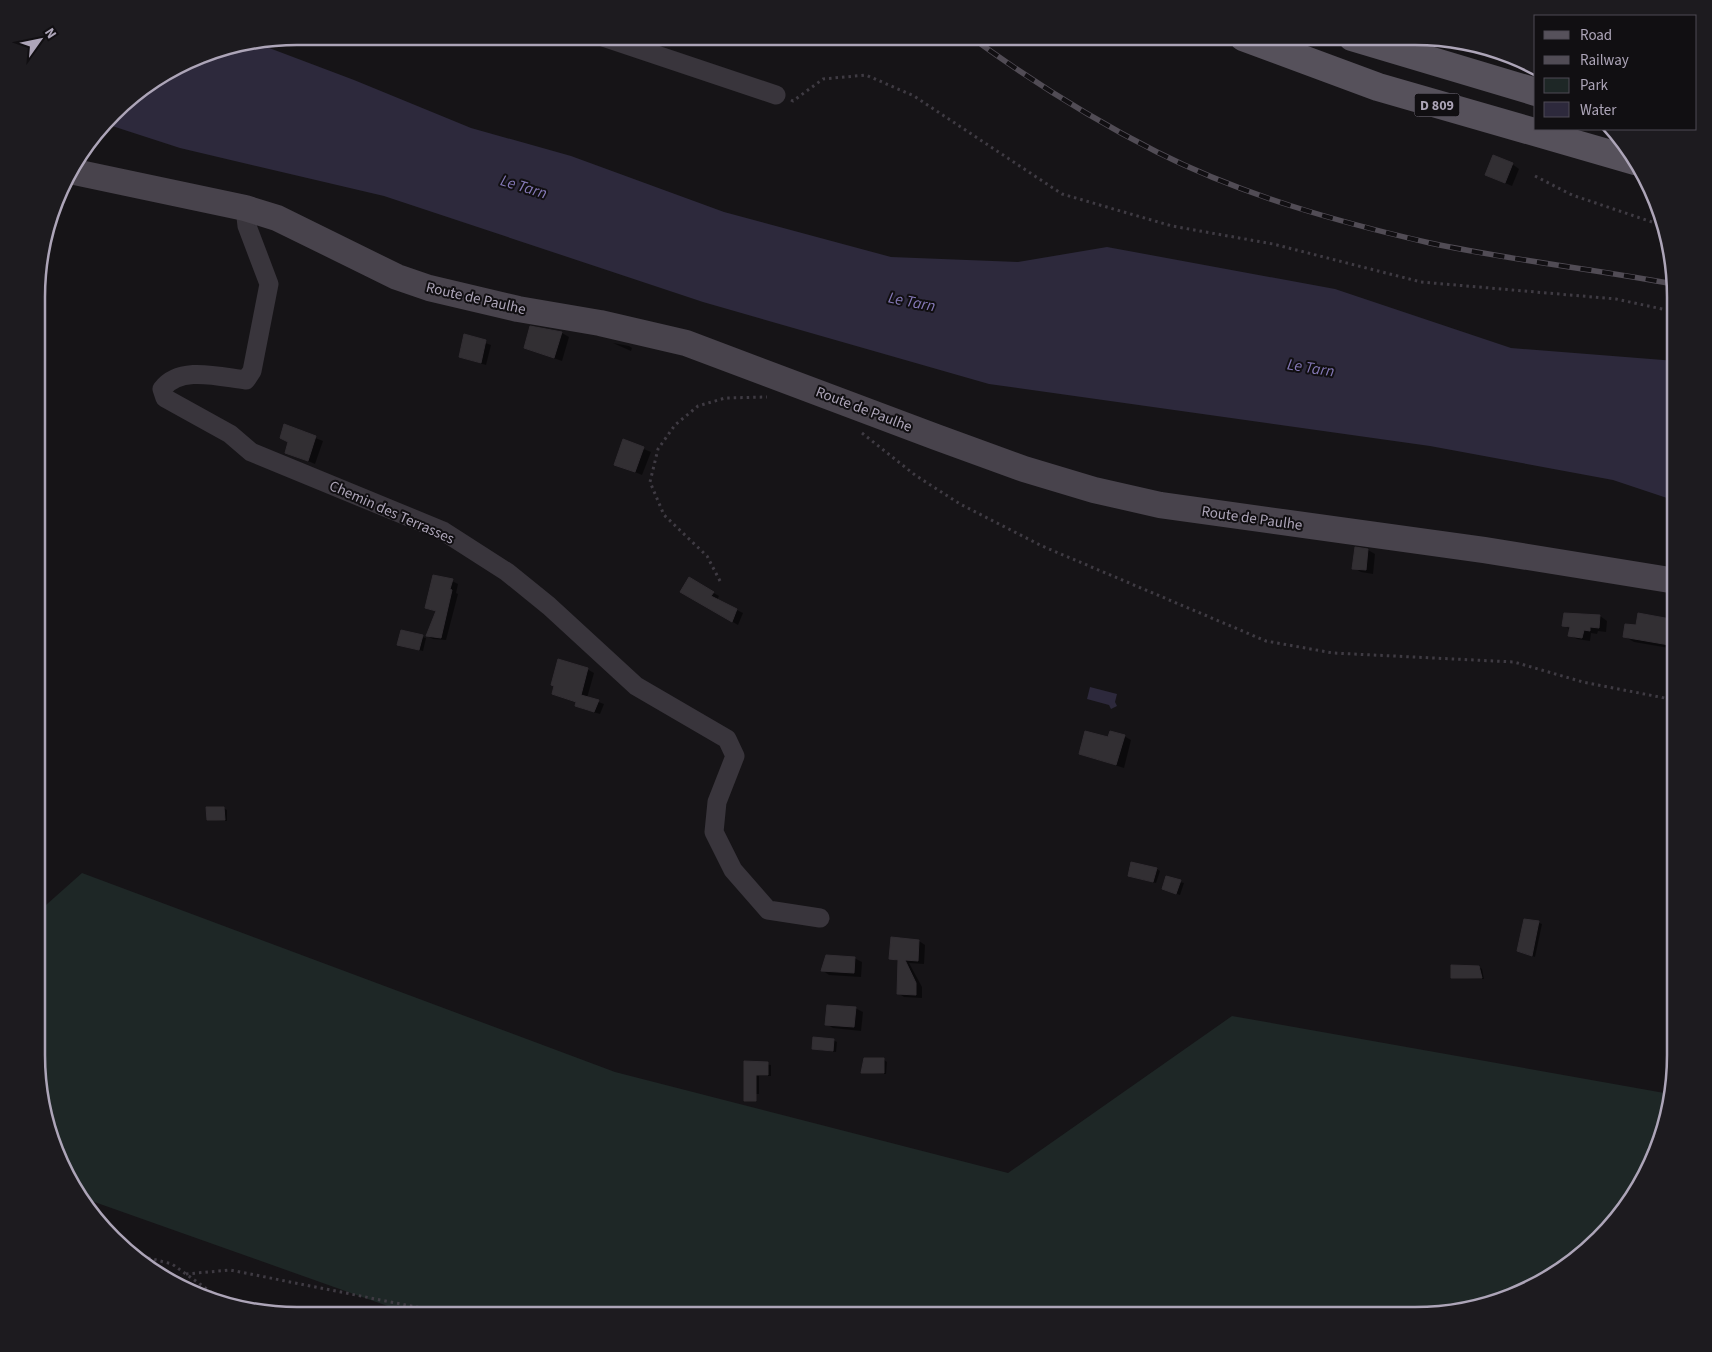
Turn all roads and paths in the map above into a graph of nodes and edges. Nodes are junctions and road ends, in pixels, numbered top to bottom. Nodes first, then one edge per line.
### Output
1 (627, 45) edge
2 (1265, 45) edge
3 (1379, 45) edge
4 (1534, 91) edge
5 (776, 95) joint
6 (1624, 157) edge
7 (78, 173) edge
8 (1535, 176) dead end
9 (245, 208) junction
10 (1656, 223) edge
11 (1667, 310) edge
12 (772, 397) dead end
13 (860, 431) dead end
14 (1667, 580) edge
15 (720, 581) dead end
16 (1667, 698) edge
17 (820, 918) dead end
18 (148, 1258) edge
19 (186, 1274) junction
20 (211, 1292) edge
21 (416, 1307) edge

1 - 5 street
2 - 6 main road, D 809
3 - 4 main road, D 809
5 - 11 path
7 - 9 street, Route de Paulhe
8 - 10 path
9 - 14 street, Route de Paulhe
9 - 17 street, Chemin des Terrasses
12 - 15 path
13 - 16 path
18 - 19 path
19 - 20 path
19 - 21 path

